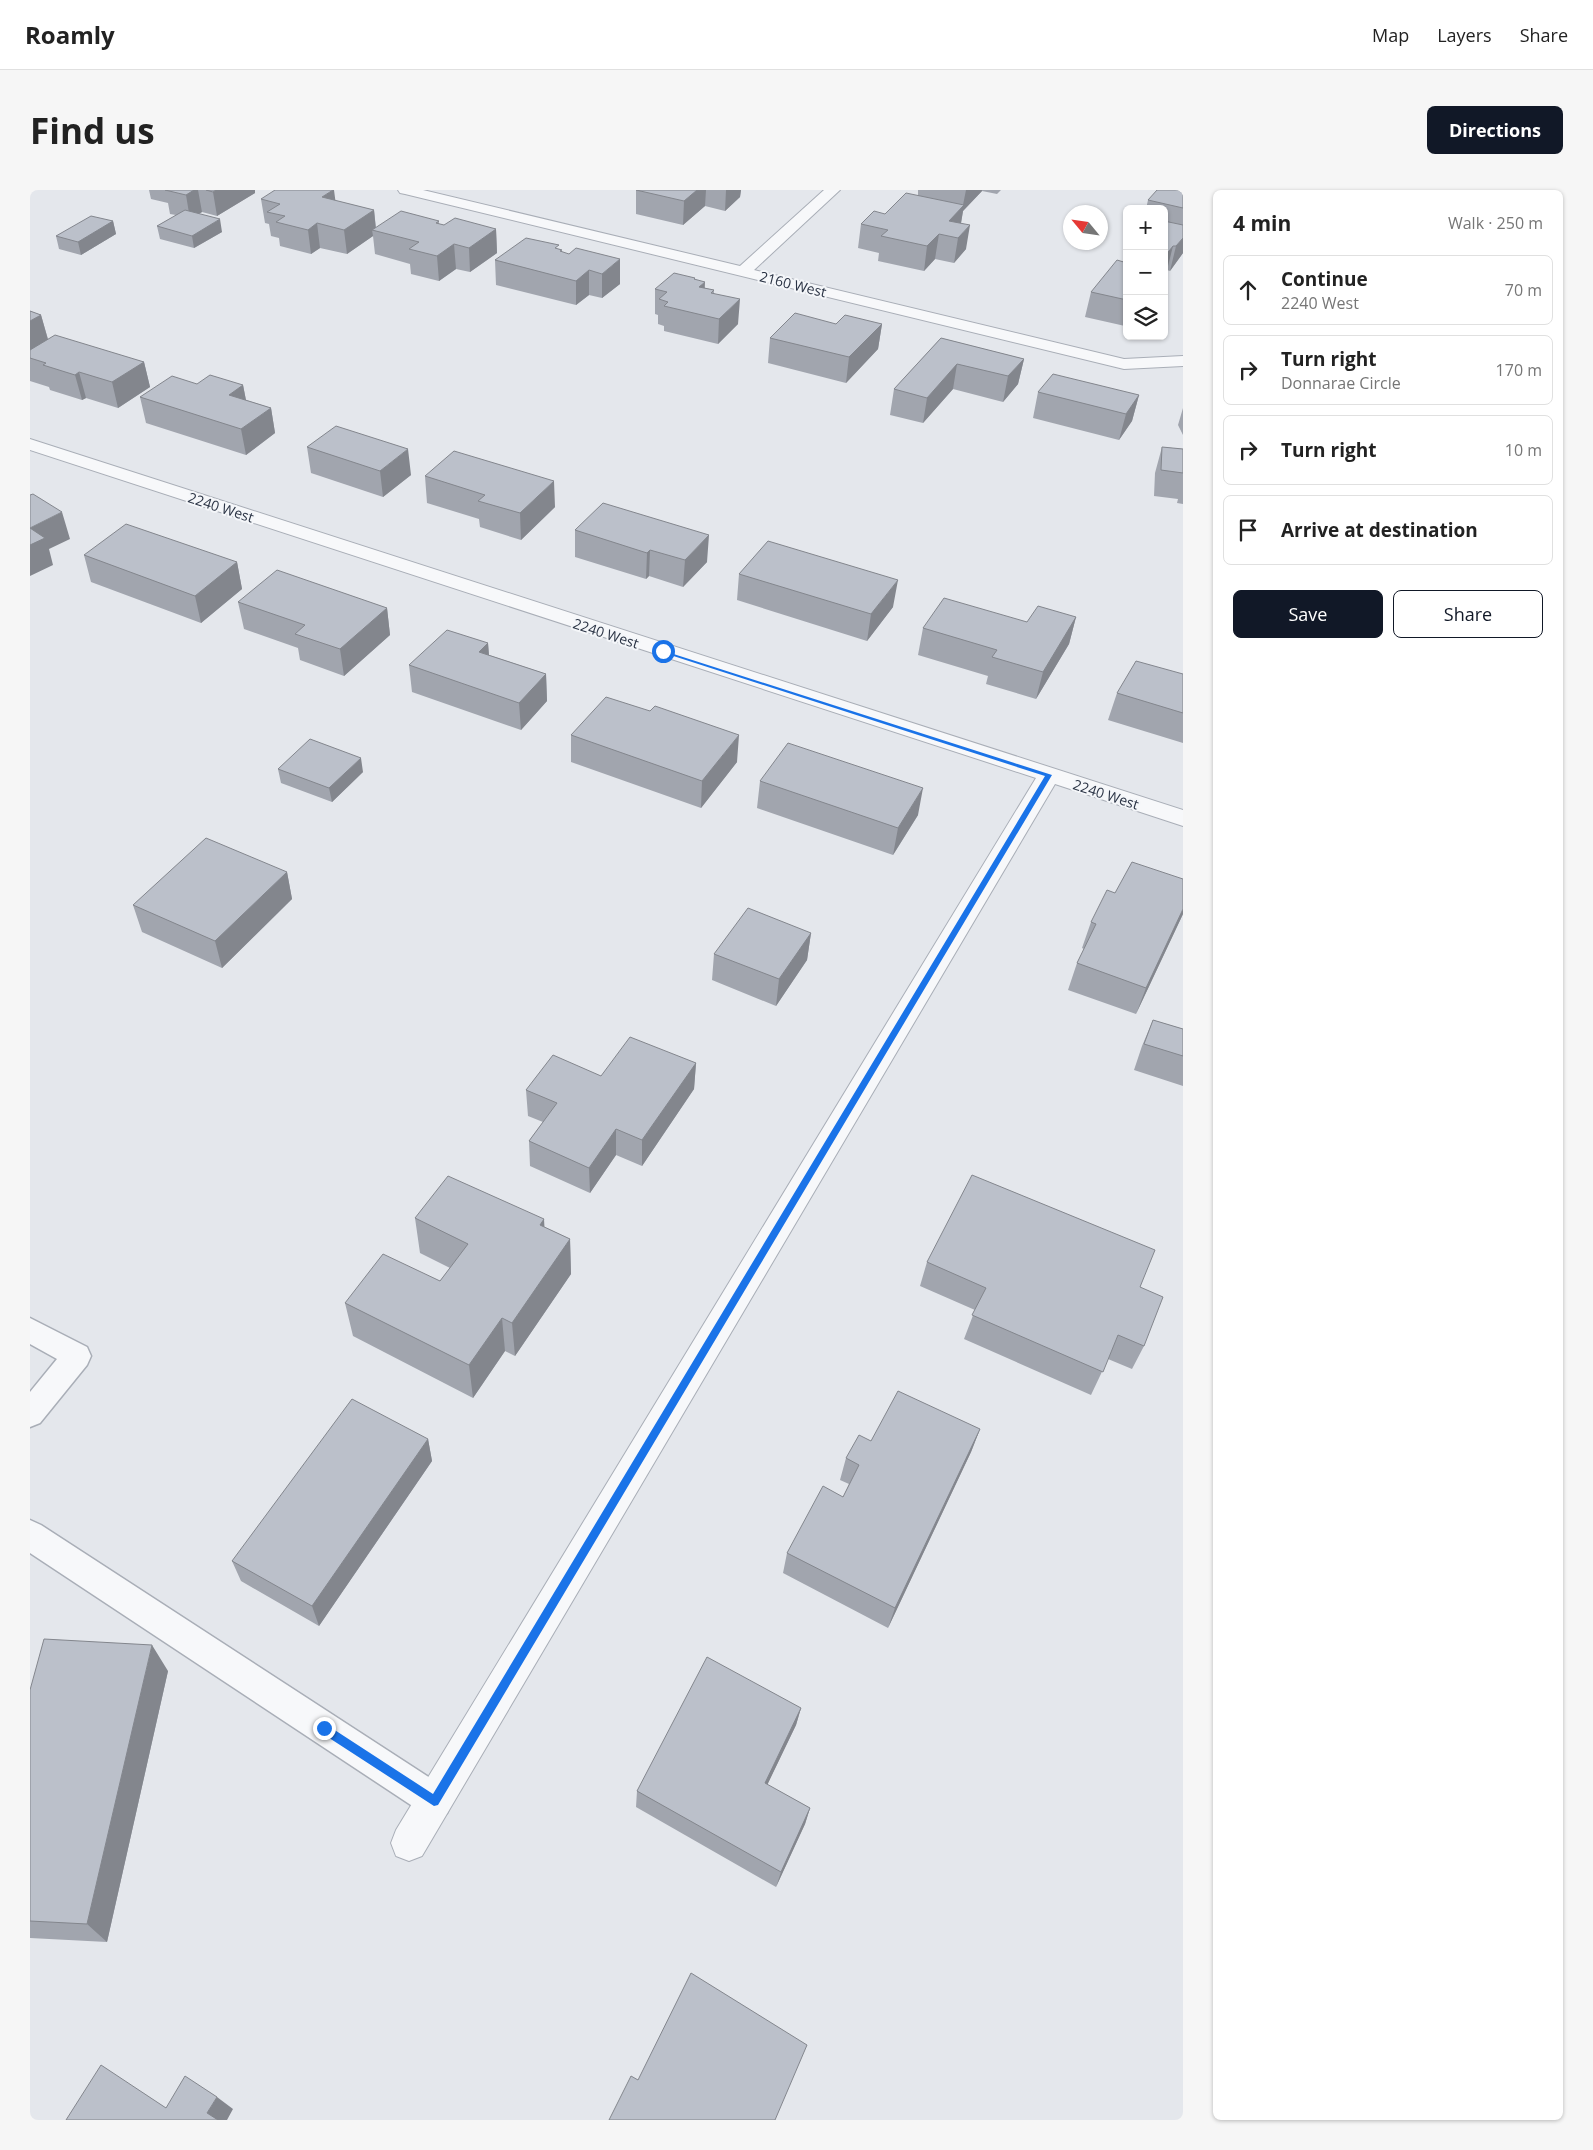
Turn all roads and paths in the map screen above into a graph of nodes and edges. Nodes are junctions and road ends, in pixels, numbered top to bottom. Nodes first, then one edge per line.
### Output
1 (405, 190) edge
2 (833, 190) edge
3 (743, 272) junction
4 (1183, 361) edge
5 (30, 444) edge
6 (1049, 775) junction
7 (1183, 818) edge
8 (30, 1330) edge
9 (30, 1414) edge
10 (30, 1535) edge
11 (434, 1801) junction
12 (409, 1844) dead end

1 - 3 street, 2160 West
2 - 3 street
3 - 4 street, 2160 West
5 - 6 street, 2240 West
6 - 7 street, 2240 West
6 - 11 street
8 - 9 lane
10 - 11 lane
11 - 12 street

